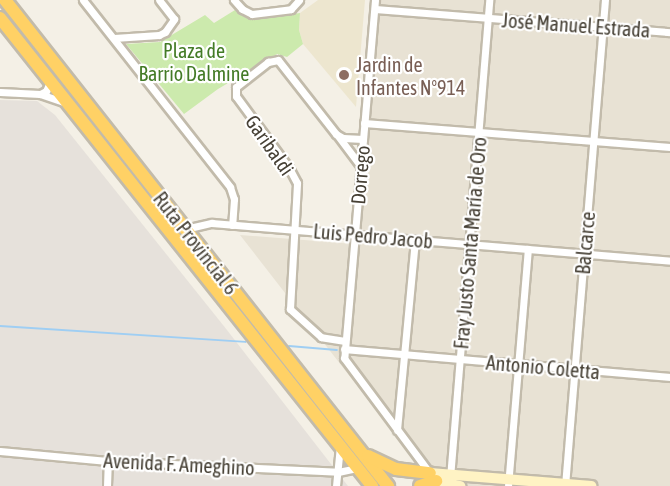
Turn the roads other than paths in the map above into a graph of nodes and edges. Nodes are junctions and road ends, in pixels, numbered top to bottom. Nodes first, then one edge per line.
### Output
1 (5, 0) edge
2 (83, 0) edge
3 (159, 0) edge
4 (234, 0) edge
5 (299, 0) edge
6 (375, 0) edge
7 (489, 0) edge
8 (605, 0) edge
9 (375, 9) junction
10 (0, 18) edge
11 (488, 18) junction
12 (603, 27) junction
13 (670, 32) edge
14 (114, 39) junction
15 (50, 80) junction
16 (0, 92) edge
17 (40, 94) junction
18 (69, 105) junction
19 (364, 123) junction
20 (479, 132) junction
21 (336, 134) junction
22 (363, 138) junction
23 (594, 141) junction
24 (670, 147) edge
25 (361, 166) junction
26 (232, 225) junction
27 (185, 229) junction
28 (293, 230) junction
29 (355, 235) junction
30 (415, 240) junction
31 (470, 244) junction
32 (528, 249) junction
33 (585, 254) junction
34 (670, 261) edge
35 (345, 341) junction
36 (344, 349) junction
37 (404, 355) junction
38 (460, 360) junction
39 (518, 365) junction
40 (575, 369) junction
41 (670, 377) edge
42 (397, 430) junction
43 (340, 446) junction
44 (358, 448) junction
45 (0, 450) edge
46 (108, 461) junction
47 (357, 468) junction
48 (338, 472) junction
49 (442, 481) edge
50 (509, 483) edge
51 (566, 485) edge
52 (106, 486) edge
53 (336, 486) edge
54 (372, 486) edge
55 (388, 486) edge
56 (420, 486) edge
57 (460, 486) edge
58 (591, 486) edge

1 - 27 highway, Ruta Provincial 6
2 - 14 street
3 - 14 street
4 - 5 street
6 - 9 street, Dorrego
7 - 11 street, Fray Justo Santa María de Oro
8 - 12 street, Balcarce
9 - 11 street, José Manuel Estrada
9 - 19 street, Dorrego
10 - 15 highway, Ruta Provincial 6
11 - 12 street, José Manuel Estrada
11 - 20 street, Fray Justo Santa María de Oro
12 - 13 street, José Manuel Estrada
12 - 23 street, Balcarce
14 - 26 street
15 - 17 street
15 - 18 highway, Ruta Provincial 6
16 - 17 street
17 - 18 street
18 - 43 highway, Ruta Provincial 6
19 - 20 street
19 - 22 street, Dorrego
20 - 23 street
20 - 31 street, Fray Justo Santa María de Oro
21 - 22 street
21 - 25 street
21 - 28 street, Garibaldi
22 - 25 street, Dorrego
23 - 24 street
23 - 33 street, Balcarce
25 - 29 street, Dorrego
26 - 27 street, Luis Pedro Jacob
26 - 28 street, Luis Pedro Jacob
27 - 44 highway, Ruta Provincial 6
28 - 29 street, Luis Pedro Jacob
28 - 35 street, Garibaldi
29 - 30 street, Luis Pedro Jacob
29 - 35 street, Dorrego
30 - 31 street, Luis Pedro Jacob
30 - 37 street
31 - 32 street, Luis Pedro Jacob
31 - 38 street, Fray Justo Santa María de Oro
32 - 33 street, Luis Pedro Jacob
32 - 39 street
33 - 34 street, Luis Pedro Jacob
33 - 40 street, Balcarce
35 - 36 street, Dorrego
36 - 37 street, Antonio Coletta
36 - 42 street
37 - 38 street, Antonio Coletta
37 - 42 street
38 - 39 street, Antonio Coletta
38 - 49 street, Fray Justo Santa María de Oro
39 - 40 street, Antonio Coletta
39 - 50 street
40 - 41 street, Antonio Coletta
40 - 51 street, Balcarce
42 - 49 street
43 - 47 highway, Ruta Provincial 6
43 - 48 street
44 - 49 highway
44 - 55 highway, Ruta Provincial 6
45 - 46 street, Avenida F. Ameghino
46 - 48 street, Avenida F. Ameghino
46 - 52 street
47 - 48 street, Avenida F. Ameghino
47 - 54 highway, Ruta Provincial 6
48 - 53 street
49 - 50 main road
49 - 56 highway
49 - 57 main road
50 - 51 main road
51 - 58 main road

